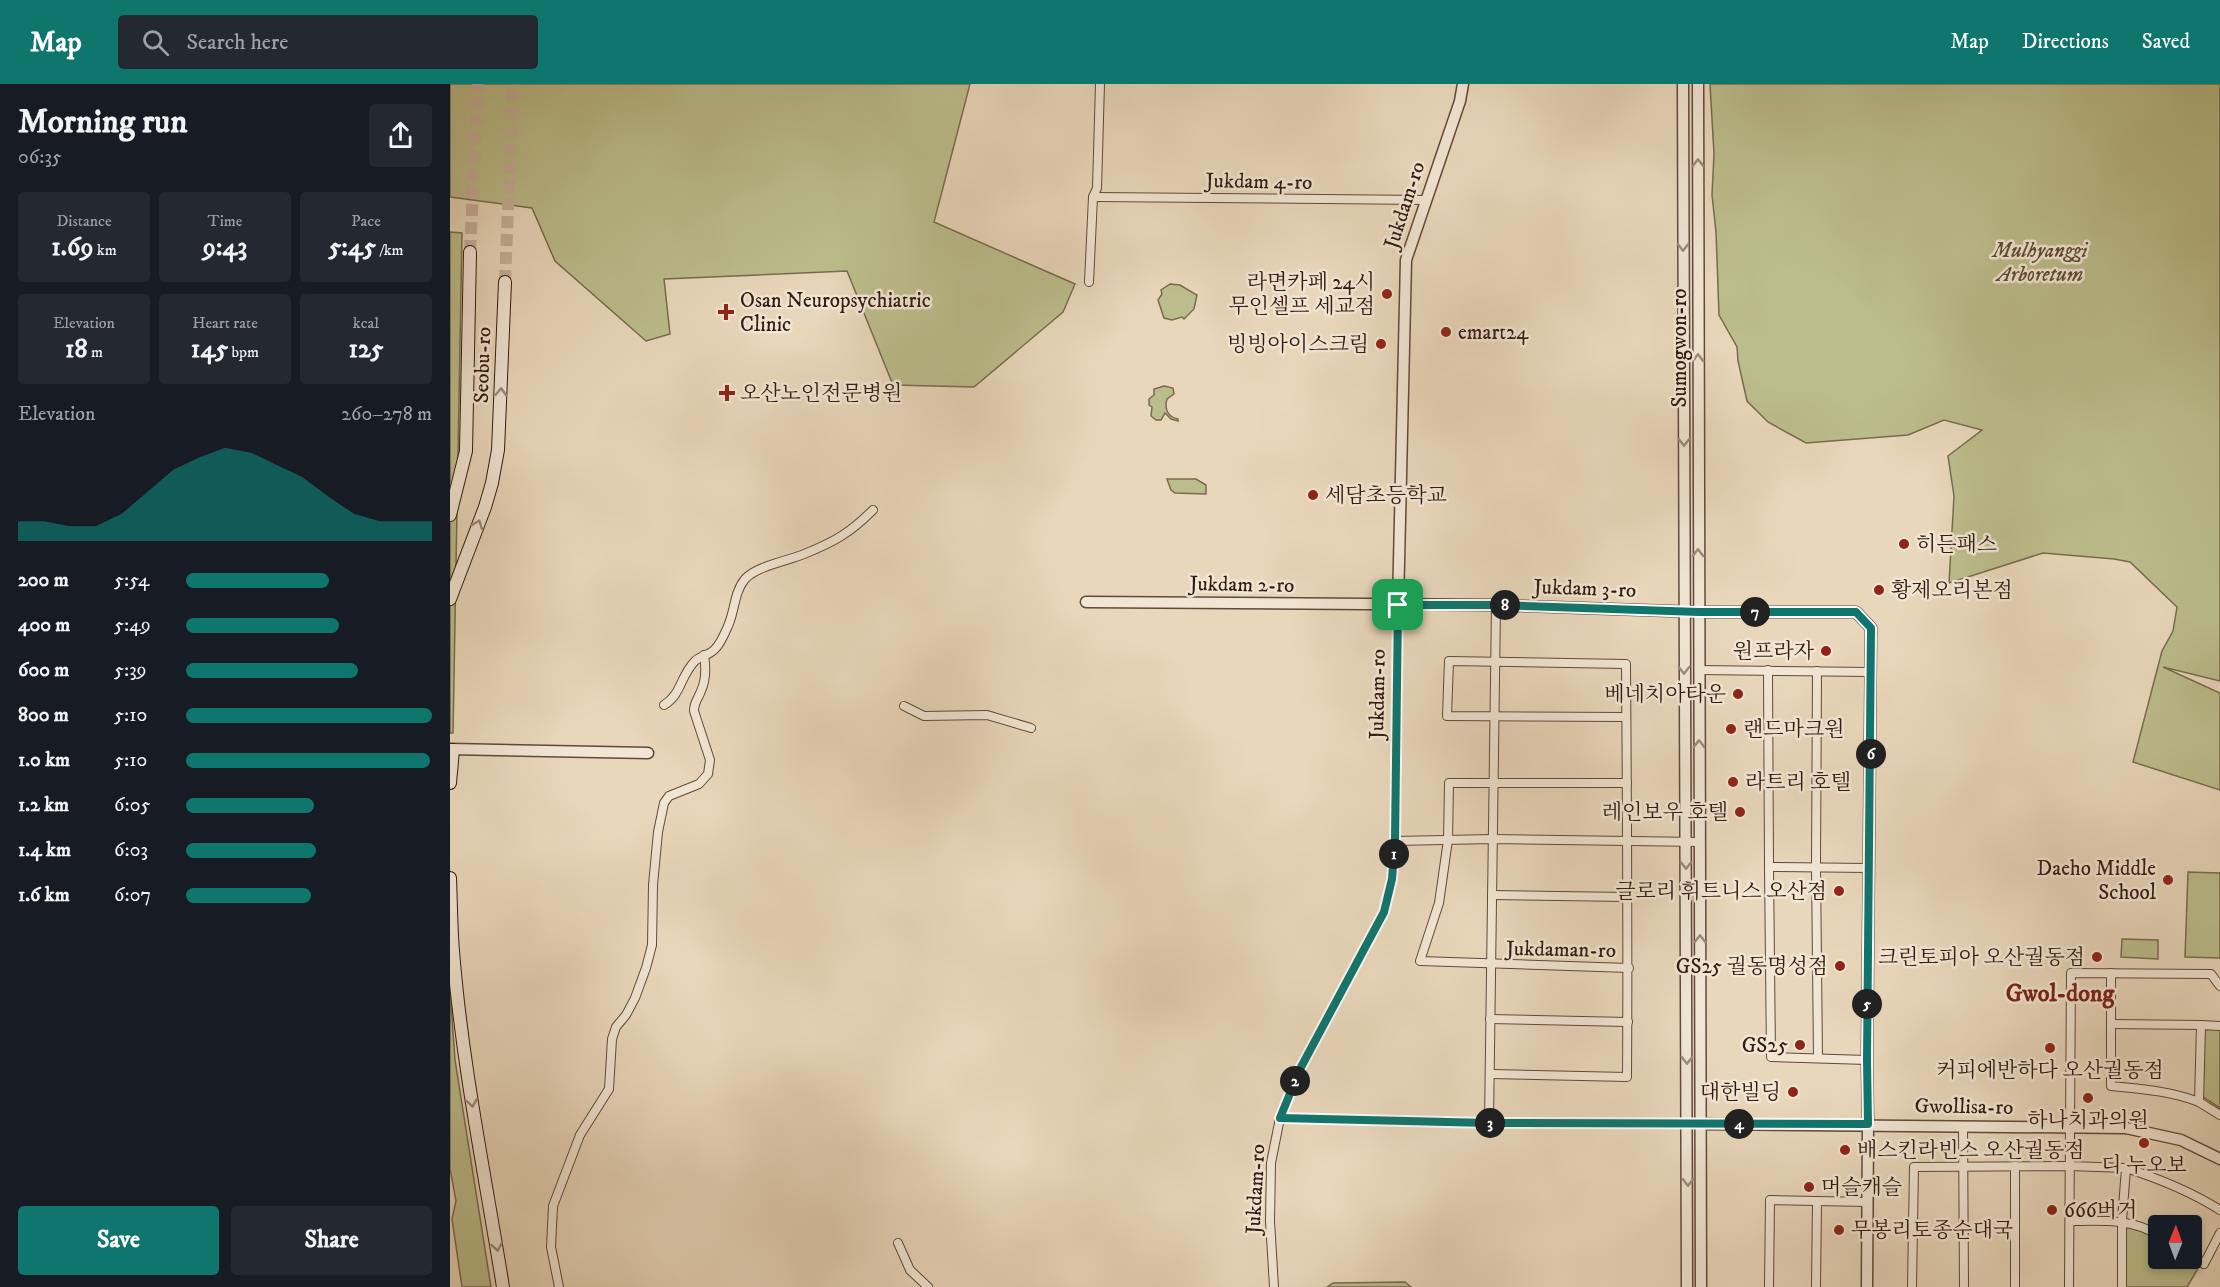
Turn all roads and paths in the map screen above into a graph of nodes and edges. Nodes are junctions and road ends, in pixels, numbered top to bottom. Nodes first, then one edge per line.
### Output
1 (1100, 84) edge
2 (1463, 84) edge
3 (1683, 84) edge
4 (1698, 84) edge
5 (1093, 197) junction
6 (1426, 201) junction
7 (470, 252) tunnel mouth
8 (505, 282) tunnel mouth
9 (1089, 282) dead end
10 (873, 510) dead end
11 (450, 515) edge
12 (450, 599) edge
13 (1086, 602) dead end
14 (1398, 605) junction
15 (1496, 605) junction
16 (1684, 611) junction
17 (1699, 612) junction
18 (704, 655) junction
19 (1495, 662) junction
20 (1699, 670) junction
21 (1768, 670) junction
22 (1817, 671) junction
23 (1872, 672) junction
24 (664, 705) dead end
25 (904, 706) dead end
26 (1494, 717) junction
27 (1626, 717) junction
28 (1031, 728) dead end
29 (452, 749) edge
30 (648, 753) dead end
31 (1494, 782) junction
32 (450, 783) edge
33 (1627, 783) junction
34 (1493, 839) junction
35 (1448, 840) junction
36 (1628, 840) junction
37 (1395, 841) junction
38 (1686, 842) junction
39 (1700, 842) junction
40 (1769, 867) junction
41 (1816, 868) junction
42 (1869, 868) junction
43 (450, 878) edge
44 (1492, 895) junction
45 (1626, 897) junction
46 (1491, 965) junction
47 (1629, 968) junction
48 (2111, 973) junction
49 (2220, 986) edge
50 (1490, 1019) junction
51 (1628, 1022) junction
52 (2111, 1024) junction
53 (2201, 1025) junction
54 (2220, 1026) edge
55 (1818, 1058) junction
56 (1867, 1060) junction
57 (1490, 1074) junction
58 (2199, 1102) junction
59 (2220, 1115) edge
60 (1280, 1118) junction
61 (1489, 1123) junction
62 (1688, 1124) junction
63 (1701, 1124) junction
64 (1868, 1124) junction
65 (1963, 1126) junction
66 (2070, 1126) junction
67 (2220, 1159) edge
68 (2015, 1166) junction
69 (2069, 1166) junction
70 (1964, 1167) junction
71 (2126, 1168) junction
72 (1817, 1201) junction
73 (1867, 1202) junction
74 (2220, 1210) edge
75 (2070, 1221) junction
76 (2122, 1221) junction
77 (2148, 1229) edge
78 (2220, 1233) edge
79 (898, 1244) dead end
80 (2202, 1262) edge
81 (503, 1287) edge
82 (559, 1287) edge
83 (928, 1287) edge
84 (1274, 1287) edge
85 (1687, 1287) edge
86 (1701, 1287) edge
87 (1769, 1287) edge
88 (1816, 1287) edge
89 (1867, 1287) edge
90 (1912, 1287) edge
91 (1964, 1287) edge
92 (2015, 1287) edge
93 (2069, 1287) edge
94 (2121, 1287) edge

1 - 5 street
2 - 6 street, Jukdam-ro
3 -> 16 street, Sumogwon-ro
17 -> 4 street, Sumogwon-ro
5 - 6 street, Jukdam 4-ro
5 - 9 street
6 - 14 street, Jukdam-ro
7 - 11 main road, Seobu-ro
12 -> 8 main road, Seobu-ro
10 - 18 street
13 - 14 street, Jukdam 2-ro
14 - 15 street, Jukdam 3-ro
14 - 37 street, Jukdam-ro
15 - 16 street, Jukdam 3-ro
15 - 19 street, Jukdaman-ro
16 - 17 street, Jukdam 3-ro
16 -> 38 street, Sumogwon-ro
17 - 20 street, Sumogwon-ro
17 - 23 street, Jukdam 3-ro
18 - 24 street
18 - 82 street
19 - 26 street, Jukdaman-ro
19 - 26 street, Jukdaman-ro
19 - 27 street, Jukdaman-ro
20 - 21 street
39 -> 20 street, Sumogwon-ro
21 - 22 street
21 - 40 street
22 - 23 street
22 - 41 street
23 - 42 street, Jukdam 3-ro
25 - 28 street
26 - 27 street, Jukdaman-ro
26 - 31 street, Jukdaman-ro
27 - 33 street, Jukdaman-ro
29 - 30 street
29 - 32 main road
31 - 33 street, Jukdaman-ro
31 - 34 street, Jukdaman-ro
31 - 35 street, Jukdaman-ro
33 - 36 street, Jukdaman-ro
34 - 35 street
34 - 36 street
34 - 44 street, Jukdaman-ro
35 - 37 street
35 - 46 street, Jukdaman-ro
36 - 38 street
36 - 45 street, Jukdaman-ro
37 - 60 street, Jukdam-ro
38 - 39 street
38 -> 62 street, Sumogwon-ro
63 -> 39 street, Sumogwon-ro
40 - 41 street
40 - 55 street
41 - 42 street
41 - 55 street
42 - 56 street, Jukdam 3-ro
43 -> 81 main road
44 - 45 street
44 - 46 street, Jukdaman-ro
45 - 47 street, Jukdaman-ro
46 - 47 street, Jukdaman-ro
46 - 50 street, Jukdaman-ro
47 - 51 street, Jukdaman-ro
48 - 49 street
48 - 52 street
48 - 66 street
50 - 51 street
50 - 57 street, Jukdaman-ro
51 - 57 street, Jukdaman-ro
52 - 53 street
52 - 58 street
53 - 54 street
53 - 58 street
55 - 56 street
56 - 64 street, Jukdam 3-ro
57 - 61 street, Jukdaman-ro
58 - 59 street
60 - 61 street
60 - 84 street, Jukdam-ro
61 - 62 street
62 - 63 street
62 -> 85 street, Sumogwon-ro
63 - 64 street, Gwollisa-ro
63 - 86 street, Sumogwon-ro
64 - 65 street, Gwollisa-ro
64 - 73 street, Jukdam 3-ro
65 - 66 street, Gwollisa-ro
65 - 70 street
66 - 67 street, Gwollisa-ro
66 - 69 street
68 - 69 street
68 - 70 street
68 - 92 street
69 - 71 street
69 - 75 street
70 - 90 street
70 - 91 street
71 - 74 street
71 - 76 street
72 - 73 street
72 - 87 street
72 - 88 street
73 - 89 street, Jukdam 3-ro
75 - 76 street
75 - 93 street
76 - 77 street
76 - 94 street
78 - 80 street
79 - 83 street

